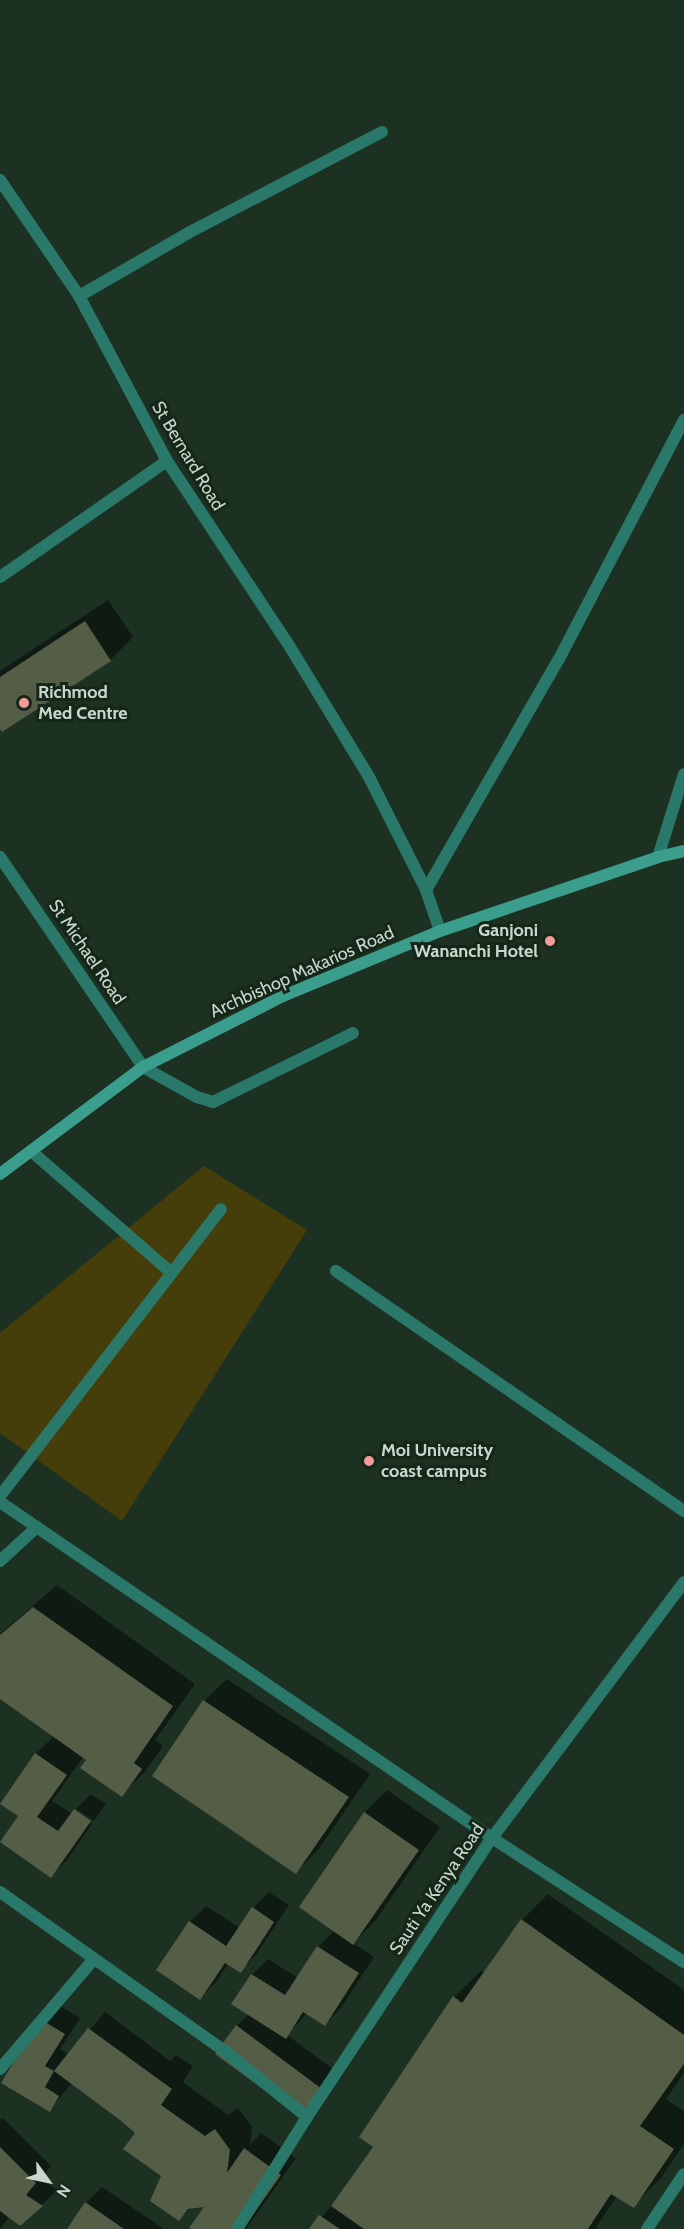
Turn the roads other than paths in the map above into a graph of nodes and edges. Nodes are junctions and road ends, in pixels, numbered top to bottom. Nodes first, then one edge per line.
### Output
1 (382, 132) dead end
2 (0, 180) edge
3 (79, 296) junction
4 (684, 420) edge
5 (167, 461) junction
6 (0, 577) edge
7 (684, 774) edge
8 (684, 851) edge
9 (0, 857) edge
10 (658, 857) junction
11 (426, 890) junction
12 (440, 931) junction
13 (353, 1033) dead end
14 (143, 1067) junction
15 (31, 1151) junction
16 (0, 1174) edge
17 (221, 1209) dead end
18 (336, 1271) dead end
19 (172, 1273) junction
20 (0, 1496) edge
21 (0, 1502) edge
22 (684, 1511) edge
23 (37, 1527) junction
24 (0, 1561) edge
25 (684, 1582) edge
26 (492, 1838) junction
27 (0, 1892) edge
28 (93, 1960) junction
29 (684, 1962) edge
30 (0, 2069) edge
31 (307, 2117) junction
32 (684, 2174) edge
33 (237, 2229) edge
34 (647, 2229) edge

1 - 3 street
2 - 3 street, St Bernard Road
3 - 5 street, St Bernard Road
4 - 11 street
5 - 6 street
5 - 11 street, St Bernard Road
7 - 10 street
8 - 10 street, Archbishop Makarios Road
9 - 14 street, St Michael Road
10 - 12 street, Archbishop Makarios Road
11 - 12 street, St Bernard Road
12 - 14 street, Archbishop Makarios Road
13 - 14 street
14 - 15 street, Archbishop Makarios Road
15 - 16 street, Archbishop Makarios Road
15 - 19 street
17 - 19 street
18 - 22 street
19 - 20 street
21 - 23 street
23 - 24 street
23 - 26 street
25 - 26 street, Sauti Ya Kenya Road
26 - 29 street
26 - 31 street, Sauti Ya Kenya Road
27 - 28 street
28 - 30 street
28 - 31 street
31 - 33 street, Sauti Ya Kenya Road
32 - 34 street

